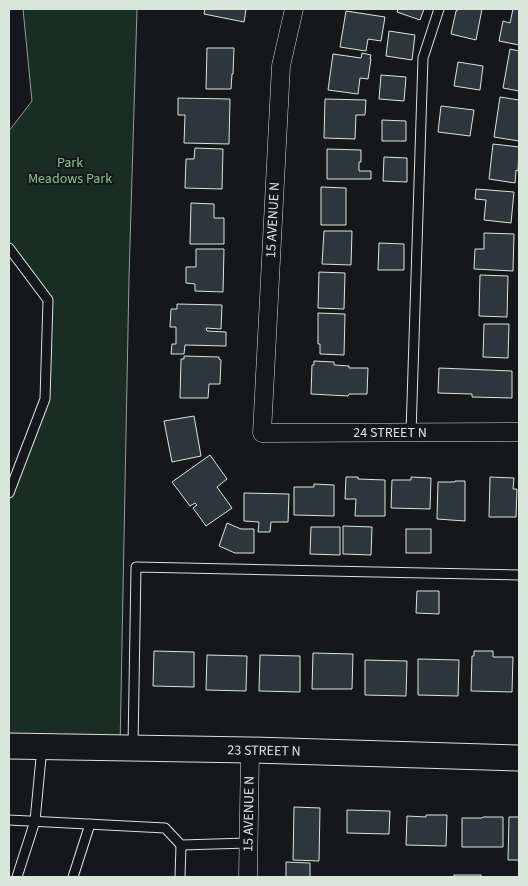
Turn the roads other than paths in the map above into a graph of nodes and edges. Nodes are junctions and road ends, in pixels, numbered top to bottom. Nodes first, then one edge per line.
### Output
1 (294, 9) edge
2 (439, 9) edge
3 (9, 248) edge
4 (519, 432) edge
5 (262, 433) joint
6 (411, 433) junction
7 (9, 493) edge
8 (519, 576) edge
9 (9, 746) edge
10 (42, 747) junction
11 (133, 748) junction
12 (250, 750) junction
13 (519, 758) edge
14 (9, 820) edge
15 (35, 821) junction
16 (90, 824) junction
17 (248, 842) junction
18 (180, 845) junction
19 (17, 877) edge
20 (73, 877) edge
21 (180, 877) edge
22 (248, 877) edge

1 - 5 street, 15 AVENUE N
2 - 6 lane
3 - 7 lane
4 - 6 street, 24 STREET N
5 - 6 street, 24 STREET N
8 - 11 lane
9 - 10 street, 23 STREET N
10 - 11 street, 23 STREET N
10 - 15 lane
11 - 12 street, 23 STREET N
12 - 13 street, 23 STREET N
12 - 17 street, 15 AVENUE N
14 - 15 lane
15 - 16 lane
15 - 19 lane
16 - 18 lane
16 - 20 lane
17 - 18 lane
17 - 22 street, 15 AVENUE N
18 - 21 lane

